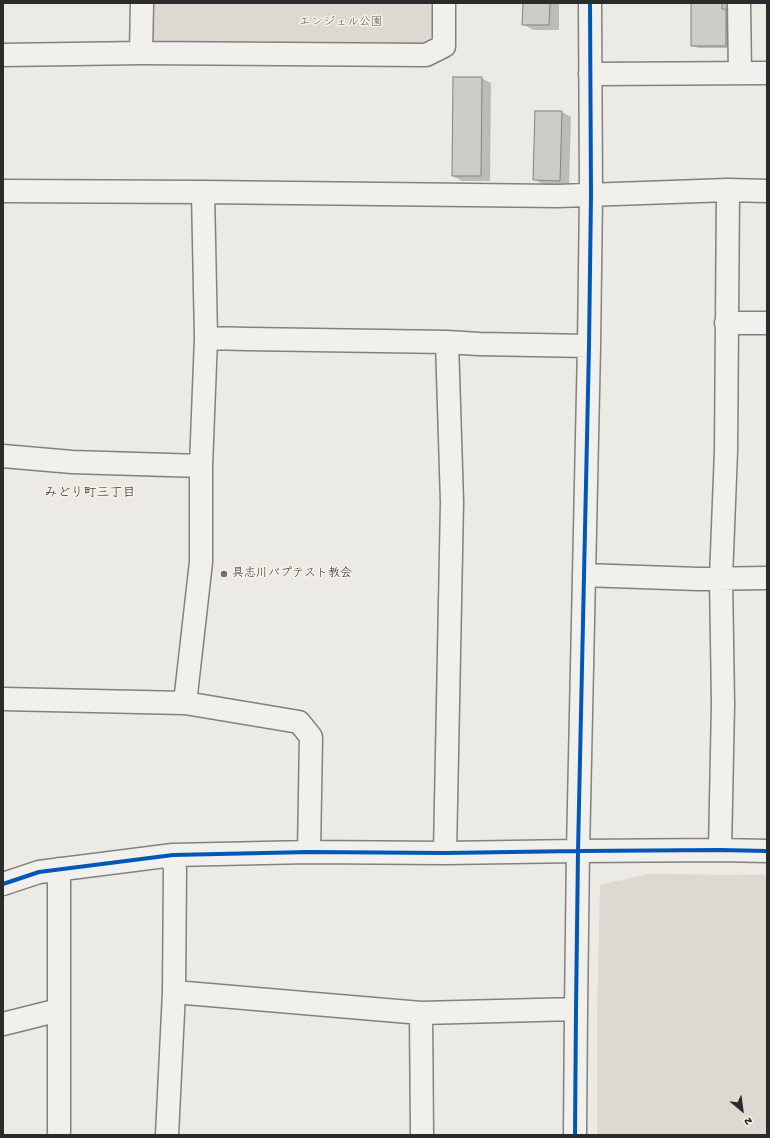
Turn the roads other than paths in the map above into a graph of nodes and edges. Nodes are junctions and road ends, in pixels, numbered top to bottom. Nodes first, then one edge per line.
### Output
1 (142, 3) edge
2 (444, 3) edge
3 (590, 3) edge
4 (739, 3) edge
5 (141, 53) junction
6 (3, 55) edge
7 (740, 73) junction
8 (767, 73) edge
9 (590, 74) junction
10 (728, 190) junction
11 (3, 191) edge
12 (767, 191) edge
13 (203, 192) junction
14 (591, 195) junction
15 (726, 323) junction
16 (767, 323) edge
17 (206, 338) junction
18 (447, 342) junction
19 (589, 346) junction
20 (3, 456) edge
21 (201, 466) junction
22 (584, 575) junction
23 (721, 578) junction
24 (767, 578) edge
25 (3, 699) edge
26 (185, 703) junction
27 (720, 850) junction
28 (578, 851) junction
29 (767, 851) edge
30 (309, 852) junction
31 (445, 853) junction
32 (173, 855) junction
33 (59, 869) junction
34 (3, 884) edge
35 (174, 992) junction
36 (576, 1009) junction
37 (59, 1010) junction
38 (421, 1013) junction
39 (3, 1024) edge
40 (59, 1134) edge
41 (167, 1135) edge
42 (422, 1135) edge
43 (575, 1135) edge

1 - 5 street
2 - 5 street
3 - 9 street
4 - 7 street
5 - 6 street
7 - 8 street
7 - 9 street
9 - 14 street
10 - 12 street
10 - 14 street
10 - 15 street
11 - 13 street
13 - 14 street
13 - 17 street
14 - 19 street
15 - 16 street
15 - 23 street
17 - 18 street
17 - 21 street
18 - 19 street
18 - 31 street
19 - 22 street
20 - 21 street
21 - 26 street
22 - 23 street
22 - 28 street
23 - 24 street
23 - 27 street
25 - 26 street
26 - 30 street
27 - 28 street
27 - 29 street
28 - 31 street
28 - 36 street
30 - 31 street
30 - 32 street
32 - 33 street
32 - 35 street
33 - 34 street
33 - 37 street
35 - 38 street
35 - 41 street
36 - 38 street
36 - 43 street
37 - 39 street
37 - 40 street
38 - 42 street

